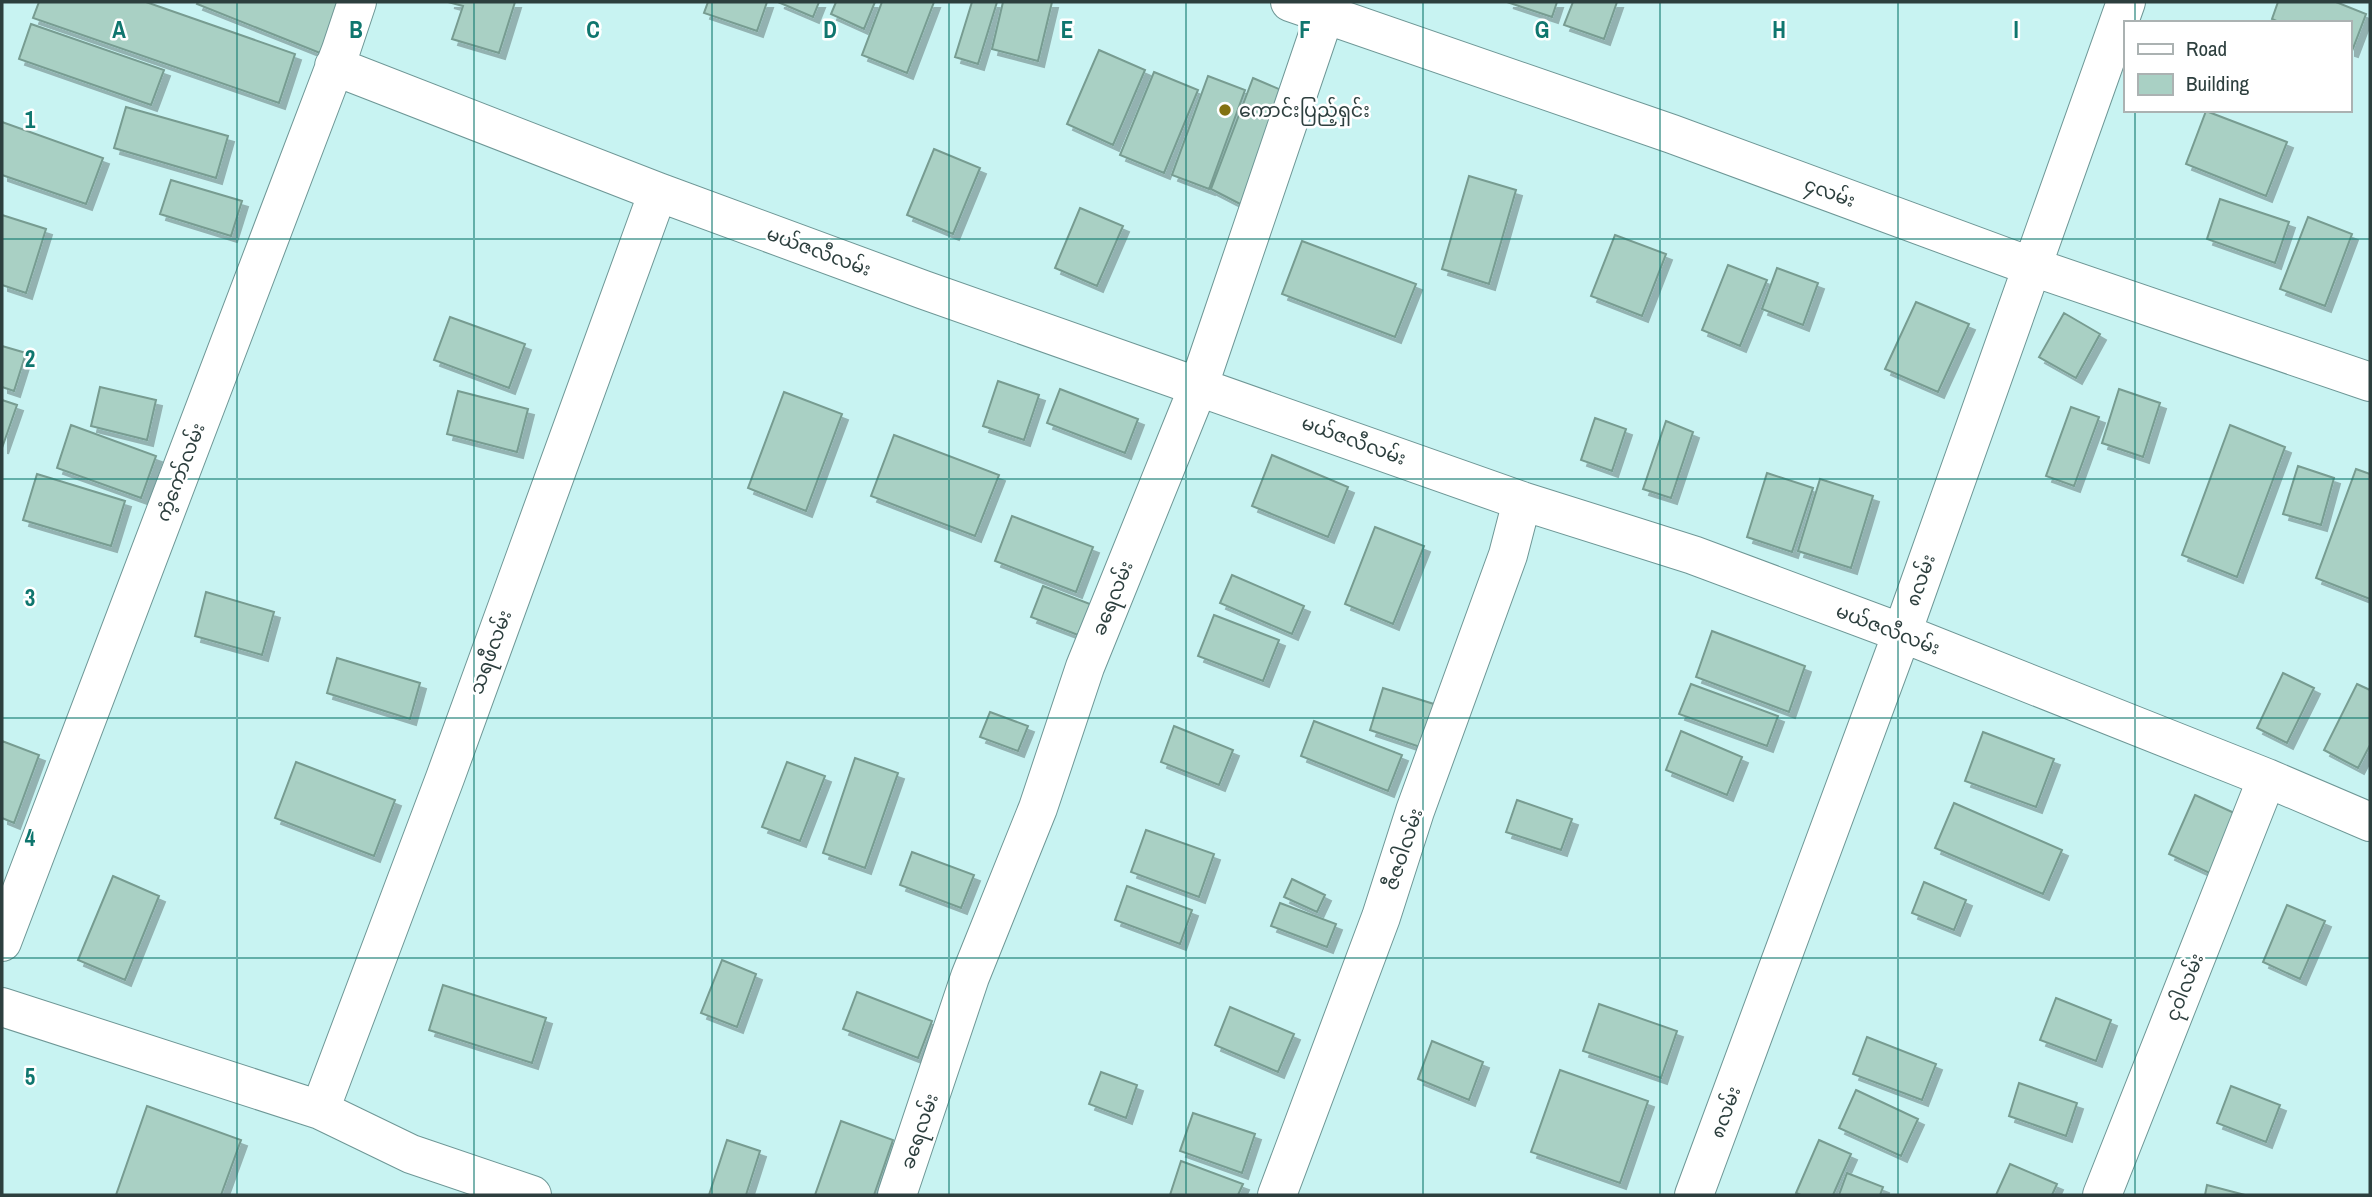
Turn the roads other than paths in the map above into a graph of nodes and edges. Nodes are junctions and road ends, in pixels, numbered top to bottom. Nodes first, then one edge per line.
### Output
1 (357, 2) edge
2 (2126, 2) edge
3 (1315, 6) edge
4 (334, 66) junction
5 (658, 192) junction
6 (2030, 266) junction
7 (2370, 382) edge
8 (1199, 385) junction
9 (1522, 501) junction
10 (1902, 633) junction
11 (2267, 778) junction
12 (2370, 822) edge
13 (2, 942) edge
14 (2, 1007) edge
15 (320, 1110) junction
16 (532, 1195) edge
17 (897, 1195) edge
18 (1277, 1195) edge
19 (1694, 1195) edge
20 (2102, 1195) edge

1 - 4 street, ကံ့ကော်လမ်း
2 - 6 street, ၈လမ်း
3 - 6 street, ၄လမ်း
3 - 8 street, ခရေလမ်း
4 - 5 street, မယ်ဇလီလမ်း
4 - 13 street, ကံ့ကော်လမ်း
5 - 8 street, မယ်ဇလီလမ်း
5 - 15 street, သရဖီလမ်း
6 - 7 street, ၄လမ်း
6 - 10 street, ၈လမ်း
8 - 9 street, မယ်ဇလီလမ်း
8 - 17 street, ခရေလမ်း
9 - 10 street, မယ်ဇလီလမ်း
9 - 18 street, ဇီဇဝါလမ်း
10 - 11 street, မယ်ဇလီလမ်း
10 - 19 street, ၈လမ်း
11 - 12 street, မယ်ဇလီလမ်း
11 - 20 street, ငုဝါလမ်း
14 - 15 street
15 - 16 street

